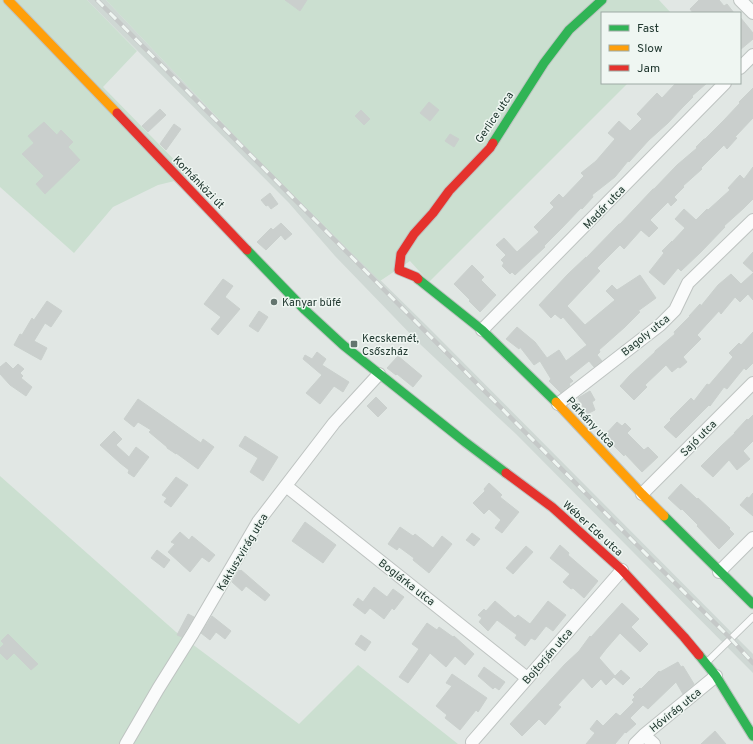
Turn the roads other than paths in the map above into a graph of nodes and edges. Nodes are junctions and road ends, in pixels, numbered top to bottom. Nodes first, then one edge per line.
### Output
1 (8, 0) edge
2 (602, 0) edge
3 (740, 0) edge
4 (753, 13) edge
5 (753, 55) edge
6 (741, 67) edge
7 (724, 84) edge
8 (753, 220) edge
9 (399, 270) joint
10 (482, 330) junction
11 (380, 374) junction
12 (753, 383) edge
13 (558, 404) junction
14 (286, 486) junction
15 (642, 494) junction
16 (753, 538) edge
17 (622, 570) junction
18 (720, 572) junction
19 (753, 604) edge
20 (753, 618) edge
21 (706, 663) junction
22 (716, 676) junction
23 (527, 678) junction
24 (644, 735) junction
25 (753, 736) edge
26 (472, 742) dead end
27 (126, 744) edge
28 (635, 744) edge
29 (654, 744) edge

1 - 11 street, Korhánközi út
2 - 9 street, Gerlice utca
3 - 4 street
5 - 6 street
7 - 10 street, Madár utca
8 - 13 street, Bagoly utca
9 - 10 street, Párkány utca
10 - 13 street, Párkány utca
11 - 14 street, Kaktuszvirág utca
11 - 17 street, Wéber Ede utca
12 - 15 street, Sajó utca
13 - 15 street, Párkány utca
14 - 23 street, Boglárka utca
14 - 27 street, Kaktuszvirág utca
15 - 18 street, Párkány utca
16 - 18 street
17 - 21 street, Wéber Ede utca
17 - 23 street, Bojtorján utca
18 - 19 street, Párkány utca
20 - 21 lane
21 - 22 street, Wéber Ede utca
22 - 24 street, Hóvirág utca
22 - 25 street, Wéber Ede utca
23 - 26 street, Bojtorján utca
24 - 28 street, Hóvirág utca
24 - 29 street

